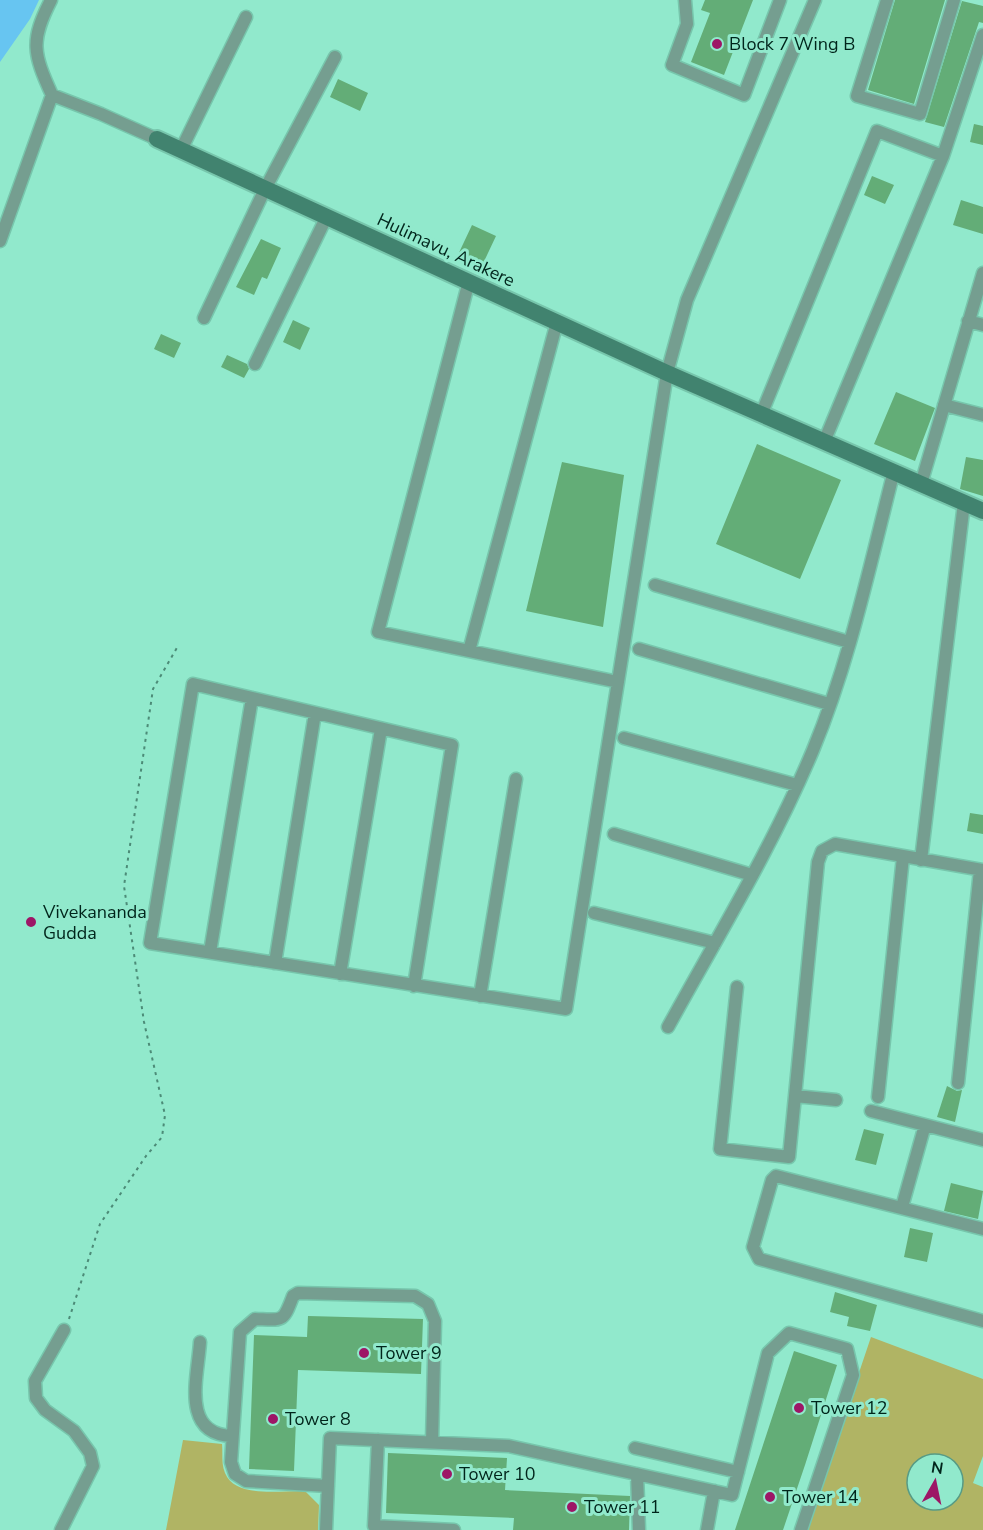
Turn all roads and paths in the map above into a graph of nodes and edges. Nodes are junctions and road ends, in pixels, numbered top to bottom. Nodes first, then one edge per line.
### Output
1 (51, 0) edge
2 (685, 0) edge
3 (780, 0) edge
4 (815, 0) edge
5 (887, 0) edge
6 (954, 0) edge
7 (246, 17) dead end
8 (983, 35) edge
9 (335, 57) dead end
10 (51, 95) junction
11 (157, 139) joint
12 (181, 150) junction
13 (943, 156) junction
14 (265, 189) junction
15 (327, 216) junction
16 (0, 241) edge
17 (983, 273) edge
18 (469, 281) junction
19 (204, 318) dead end
20 (968, 321) junction
21 (557, 322) junction
22 (983, 325) edge
23 (255, 364) dead end
24 (667, 373) junction
25 (944, 405) junction
26 (761, 415) junction
27 (983, 415) edge
28 (824, 442) junction
29 (894, 471) junction
30 (921, 484) junction
31 (964, 502) junction
32 (983, 511) edge
33 (655, 585) dead end
34 (849, 642) junction
35 (639, 649) dead end
36 (469, 651) junction
37 (618, 682) junction
38 (252, 698) junction
39 (829, 704) junction
40 (315, 713) junction
41 (381, 729) junction
42 (624, 738) dead end
43 (516, 779) dead end
44 (797, 785) junction
45 (614, 834) dead end
46 (903, 856) junction
47 (921, 860) junction
48 (981, 870) edge
49 (752, 875) junction
50 (594, 913) dead end
51 (715, 943) junction
52 (210, 952) junction
53 (275, 963) junction
54 (340, 974) junction
55 (414, 986) junction
56 (737, 987) dead end
57 (480, 996) junction
58 (668, 1027) dead end
59 (958, 1083) dead end
60 (795, 1096) junction
61 (878, 1097) dead end
62 (836, 1100) dead end
63 (871, 1111) dead end
64 (925, 1125) junction
65 (983, 1140) edge
66 (146, 1156) dead end
67 (902, 1208) junction
68 (983, 1229) edge
69 (983, 1321) edge
70 (64, 1330) joint
71 (200, 1342) dead end
72 (232, 1436) junction
73 (378, 1440) junction
74 (432, 1442) junction
75 (635, 1448) dead end
76 (738, 1472) junction
77 (637, 1474) junction
78 (328, 1486) junction
79 (714, 1491) junction
80 (61, 1530) edge
81 (326, 1530) edge
82 (454, 1530) edge
83 (639, 1530) edge
84 (707, 1530) edge
85 (801, 1530) edge

1 - 10 street
2 - 3 street
4 - 24 street
5 - 6 street
7 - 12 street
8 - 13 street
9 - 14 street
10 - 11 street, Hulimavu, Arakere
10 - 16 street
11 - 12 street, Hulimavu, Arakere
12 - 14 street, Hulimavu, Arakere
13 - 26 street
13 - 28 street
14 - 15 street, Hulimavu, Arakere
14 - 19 street
15 - 18 street, Hulimavu, Arakere
15 - 23 street
17 - 20 street
18 - 21 street, Hulimavu, Arakere
18 - 36 street
20 - 22 street
20 - 25 street
21 - 24 street, Hulimavu, Arakere
21 - 36 street
24 - 26 street, Hulimavu, Arakere
24 - 37 street
25 - 27 street
25 - 30 street
26 - 28 street, Hulimavu, Arakere
28 - 29 street, Hulimavu, Arakere
29 - 30 street, Hulimavu, Arakere
29 - 34 street
30 - 31 street, Hulimavu, Arakere
31 - 32 street, Hulimavu, Arakere
31 - 47 street
33 - 34 street
34 - 39 street
35 - 39 street
36 - 37 street
37 - 57 street
38 - 40 street
38 - 52 street
38 - 52 street
39 - 44 street
40 - 41 street
40 - 53 street
41 - 54 street
41 - 55 street
42 - 44 street
43 - 57 street
44 - 49 street
45 - 49 street
46 - 47 street
46 - 60 street
46 - 61 street
47 - 48 street
48 - 59 street
49 - 51 street
50 - 51 street
51 - 58 street
52 - 53 street
53 - 54 street
54 - 55 street
55 - 57 street
56 - 60 street
60 - 62 street
63 - 64 street
64 - 65 street
64 - 67 street
66 - 70 path
67 - 68 street
67 - 69 street
70 - 80 street
71 - 72 street
72 - 74 street
72 - 78 street
73 - 74 street
73 - 78 street
73 - 82 street
74 - 77 street
75 - 76 street
76 - 79 street
76 - 85 street
77 - 79 street
77 - 83 street
78 - 81 street
79 - 84 street

